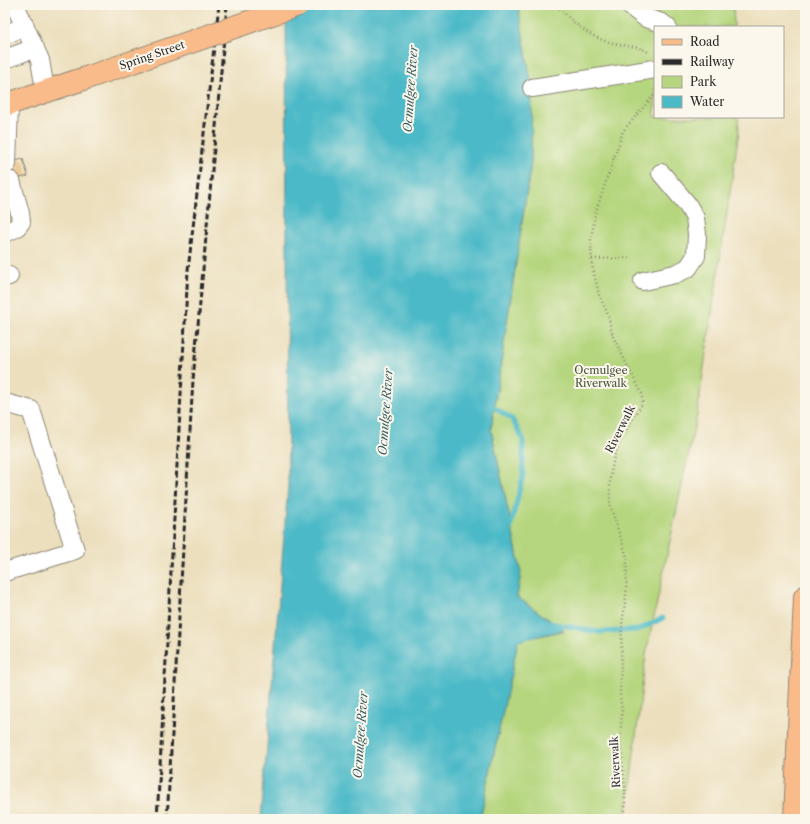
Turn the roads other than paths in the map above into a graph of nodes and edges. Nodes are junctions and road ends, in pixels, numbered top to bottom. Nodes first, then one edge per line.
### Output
1 (298, 5) edge
2 (629, 5) edge
3 (12, 7) edge
4 (25, 26) junction
5 (666, 26) edge
6 (5, 35) edge
7 (35, 48) junction
8 (5, 59) edge
9 (654, 69) edge
10 (532, 88) dead end
11 (45, 90) junction
12 (7, 104) edge
13 (661, 173) dead end
14 (10, 181) edge
15 (5, 233) edge
16 (643, 281) dead end
17 (5, 403) edge
18 (5, 572) edge
19 (805, 597) edge
20 (795, 819) edge

1 - 11 main road, Spring Street, bridge
2 - 5 lane
3 - 4 lane
4 - 6 lane
4 - 7 lane
7 - 8 lane
7 - 11 lane
9 - 10 lane
11 - 12 main road, Spring Street
12 - 14 lane
13 - 16 lane
14 - 15 lane
17 - 18 lane
19 - 20 main road

